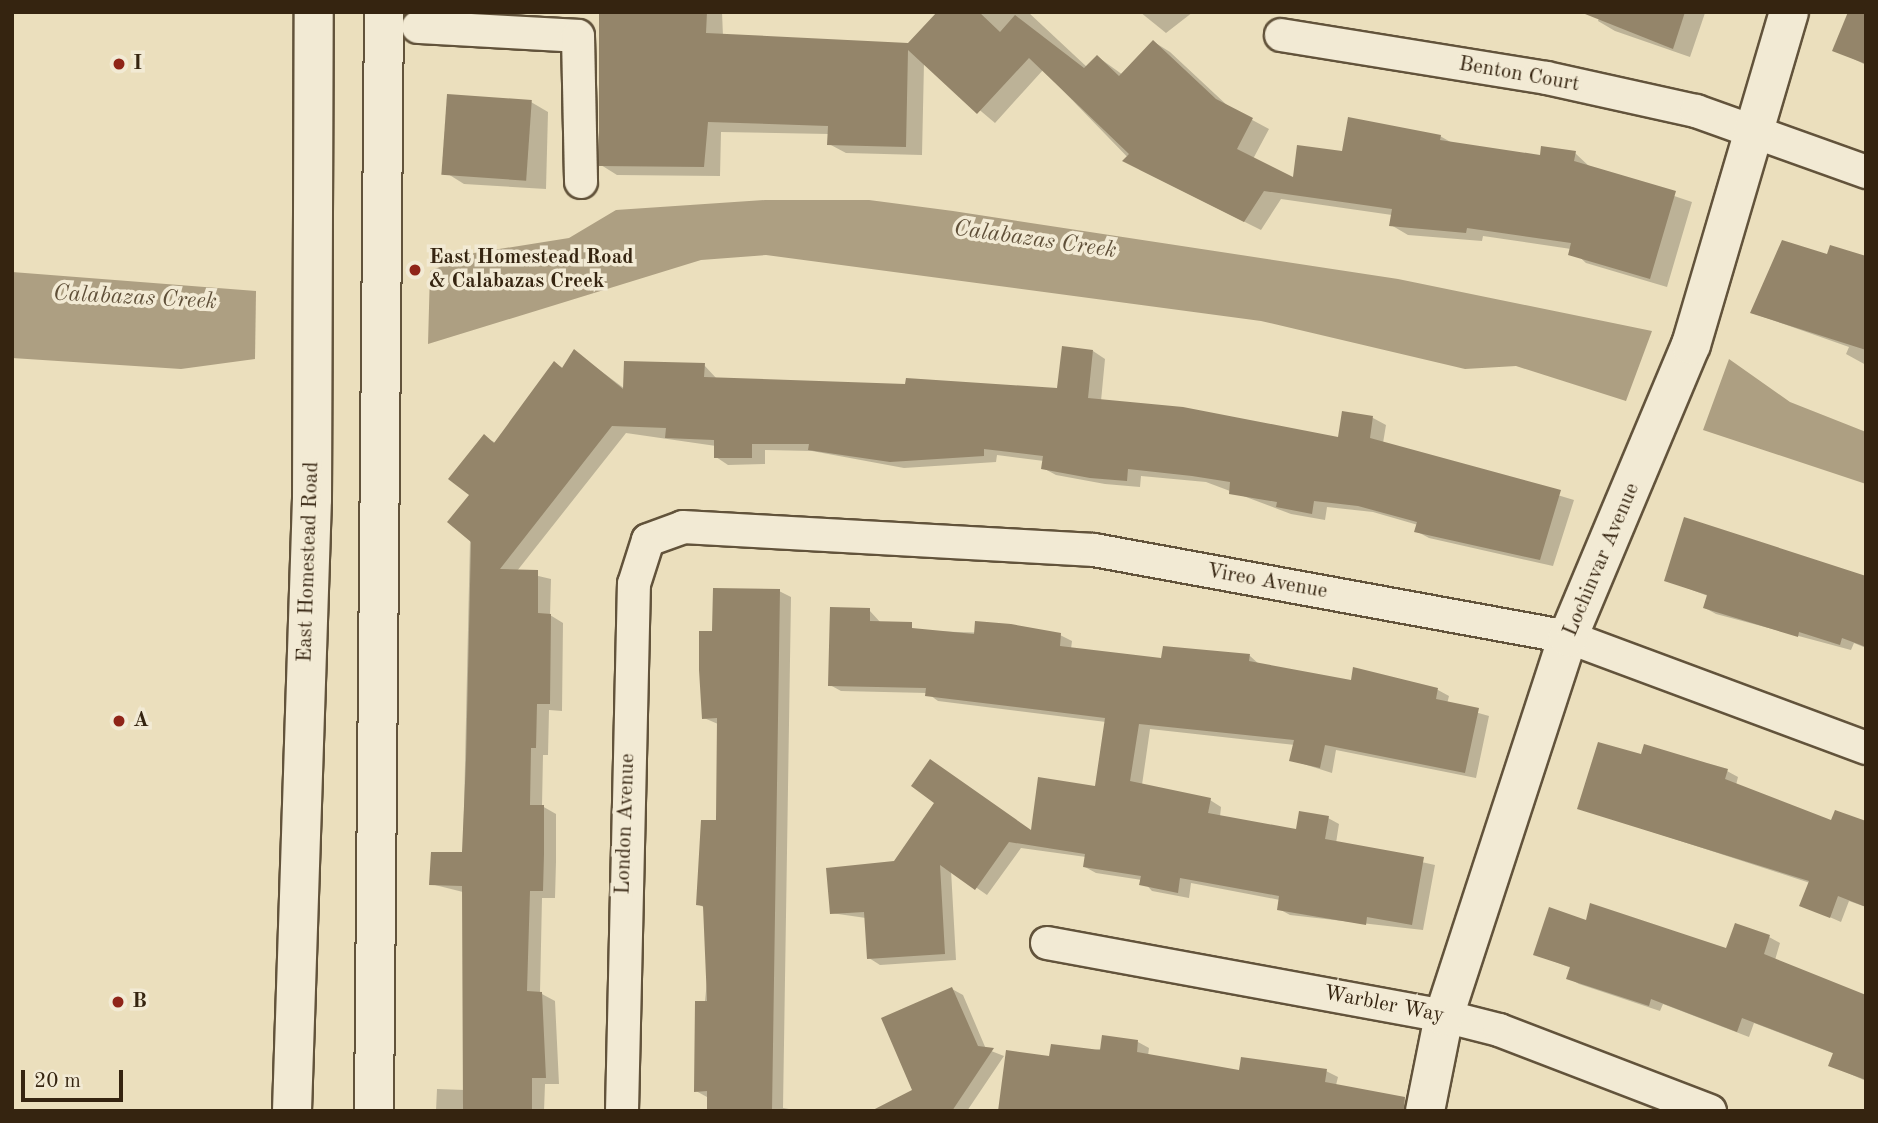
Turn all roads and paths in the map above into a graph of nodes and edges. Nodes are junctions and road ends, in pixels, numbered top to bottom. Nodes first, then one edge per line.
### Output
1 (314, 12) edge
2 (1789, 12) edge
3 (401, 19) edge
4 (578, 24) edge
5 (1281, 35) dead end
6 (1754, 129) junction
7 (1866, 172) edge
8 (581, 182) dead end
9 (648, 540) joint
10 (1569, 637) junction
11 (1866, 748) edge
12 (1047, 943) dead end
13 (1444, 1016) junction
14 (292, 1111) edge
15 (374, 1111) edge
16 (622, 1111) edge
17 (1425, 1111) edge
18 (1710, 1111) edge

1 - 14 main road, East Homestead Road
2 - 6 main road, Lochinvar Avenue
3 - 4 street
3 - 15 main road
4 - 8 street
5 - 6 street, Benton Court
6 - 7 street, Benton Court
6 - 10 main road, Lochinvar Avenue
9 - 10 street, Vireo Avenue
9 - 16 street, London Avenue
10 - 11 street, Vireo Avenue
10 - 13 main road, Lochinvar Avenue
12 - 13 street, Warbler Way
13 - 17 main road, Lochinvar Avenue
13 - 18 street, Warbler Way

